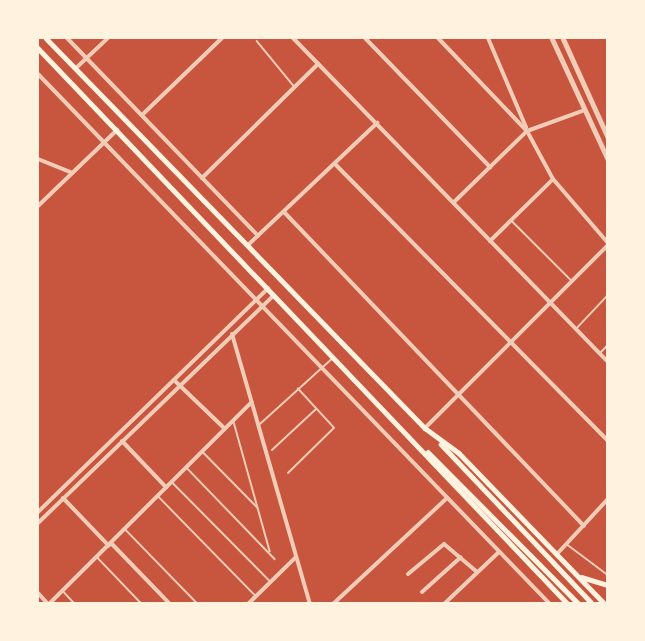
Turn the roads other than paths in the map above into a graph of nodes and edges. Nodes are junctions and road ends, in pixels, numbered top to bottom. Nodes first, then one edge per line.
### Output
1 (46, 38) edge
2 (67, 38) edge
3 (108, 38) edge
4 (222, 38) edge
5 (365, 38) edge
6 (438, 38) edge
7 (488, 38) edge
8 (552, 38) edge
9 (563, 38) edge
10 (296, 39) edge
11 (257, 41) dead end
12 (38, 48) edge
13 (87, 58) junction
14 (318, 64) junction
15 (76, 68) junction
16 (38, 74) edge
17 (295, 87) junction
18 (582, 111) junction
19 (142, 115) junction
20 (377, 123) junction
21 (117, 130) junction
22 (527, 131) junction
23 (608, 137) edge
24 (105, 142) junction
25 (152, 146) junction
26 (141, 155) junction
27 (38, 159) edge
28 (164, 159) junction
29 (608, 159) edge
30 (335, 164) junction
31 (490, 167) junction
32 (154, 169) junction
33 (72, 173) junction
34 (202, 178) junction
35 (553, 179) junction
36 (454, 202) junction
37 (38, 206) edge
38 (284, 212) junction
39 (511, 220) junction
40 (258, 236) junction
41 (490, 241) junction
42 (608, 244) edge
43 (248, 245) junction
44 (573, 282) junction
45 (268, 288) junction
46 (274, 294) junction
47 (608, 295) edge
48 (256, 299) junction
49 (262, 305) junction
50 (551, 305) junction
51 (575, 330) junction
52 (232, 334) junction
53 (511, 345) junction
54 (608, 345) edge
55 (599, 354) junction
56 (334, 357) junction
57 (608, 362) edge
58 (322, 367) junction
59 (174, 380) junction
60 (180, 385) junction
61 (298, 389) junction
62 (460, 396) junction
63 (252, 402) junction
64 (315, 410) junction
65 (233, 419) junction
66 (259, 425) junction
67 (224, 428) junction
68 (425, 428) junction
69 (438, 439) junction
70 (122, 441) junction
71 (608, 441) edge
72 (272, 450) dead end
73 (425, 450) junction
74 (203, 451) junction
75 (186, 468) junction
76 (288, 472) dead end
77 (172, 482) junction
78 (166, 487) junction
79 (158, 496) junction
80 (63, 498) junction
81 (447, 498) junction
82 (608, 499) edge
83 (259, 509) junction
84 (38, 512) edge
85 (38, 523) edge
86 (584, 526) junction
87 (125, 529) junction
88 (110, 544) junction
89 (567, 544) junction
90 (270, 551) junction
91 (499, 552) junction
92 (557, 554) junction
93 (97, 557) junction
94 (296, 557) junction
95 (461, 557) junction
96 (276, 559) dead end
97 (477, 572) junction
98 (408, 574) dead end
99 (608, 575) edge
100 (581, 577) junction
101 (270, 582) junction
102 (608, 585) edge
103 (63, 590) junction
104 (422, 592) dead end
105 (38, 593) edge
106 (256, 596) junction
107 (591, 602) dead end
108 (48, 603) edge
109 (75, 603) edge
110 (142, 603) edge
111 (170, 603) edge
112 (198, 603) edge
113 (248, 603) edge
114 (310, 603) edge
115 (333, 603) edge
116 (444, 603) edge
117 (550, 603) edge
118 (568, 603) edge
119 (579, 603) edge
120 (604, 603) edge

1 - 15 main road
2 - 13 street
3 - 13 street
4 - 19 street
5 - 31 street
6 - 22 street
7 - 22 street
8 - 18 street
9 - 23 street
10 - 14 street
11 - 17 lane
12 - 21 main road
13 - 15 street
13 - 19 street
14 - 17 street
14 - 20 street
15 - 25 main road
16 - 24 street
17 - 34 street
18 - 22 street
18 - 29 street
19 - 34 street
20 - 30 street
20 - 36 street
21 - 24 street
21 - 26 main road
22 - 31 street
22 - 35 street
24 - 33 street
24 - 48 street
25 - 26 main road
25 - 28 main road
26 - 32 main road
27 - 33 street
28 - 32 main road
28 - 43 main road
30 - 38 street
30 - 53 street
31 - 36 street
32 - 45 main road
33 - 37 street
34 - 40 street
35 - 39 street
35 - 42 street
36 - 41 street
38 - 40 street
38 - 62 street
39 - 41 street
39 - 44 lane
40 - 43 street
41 - 50 street
42 - 44 street
43 - 68 main road
44 - 50 street
45 - 46 main road
45 - 48 street
46 - 49 street
46 - 56 main road
47 - 51 lane
48 - 49 street
48 - 59 street
49 - 52 street
49 - 58 street
50 - 51 street
50 - 53 street
51 - 55 street
52 - 60 street
52 - 63 street
53 - 62 street
53 - 71 street
54 - 55 lane
55 - 57 street
56 - 58 lane
56 - 73 main road
58 - 61 lane
58 - 81 street
59 - 60 street
59 - 84 street
60 - 67 street
60 - 70 street
61 - 64 lane
61 - 66 lane
62 - 68 street
62 - 86 street
63 - 65 street
63 - 66 street
64 - 72 lane
64 - 76 lane
65 - 67 street
65 - 83 lane
66 - 94 street
67 - 74 street
68 - 69 main road
69 - 92 main road
69 - 107 main road
70 - 78 street
70 - 80 street
73 - 118 main road
73 - 119 main road
74 - 75 street
74 - 83 lane
75 - 77 street
75 - 90 lane
77 - 78 street
77 - 101 lane
78 - 79 street
79 - 87 street
79 - 106 lane
80 - 85 street
80 - 88 street
81 - 91 street
81 - 115 street
82 - 86 street
83 - 90 lane
86 - 89 street
87 - 88 street
87 - 112 lane
88 - 93 street
88 - 111 street
89 - 92 street
89 - 99 lane
90 - 96 lane
91 - 97 street
91 - 117 street
92 - 100 main road
93 - 103 street
93 - 110 lane
94 - 101 street
94 - 114 street
95 - 97 street
95 - 98 street
95 - 104 street
97 - 116 street
100 - 102 main road
100 - 120 main road
101 - 106 street
103 - 108 street
103 - 109 lane
105 - 108 street
106 - 113 street

